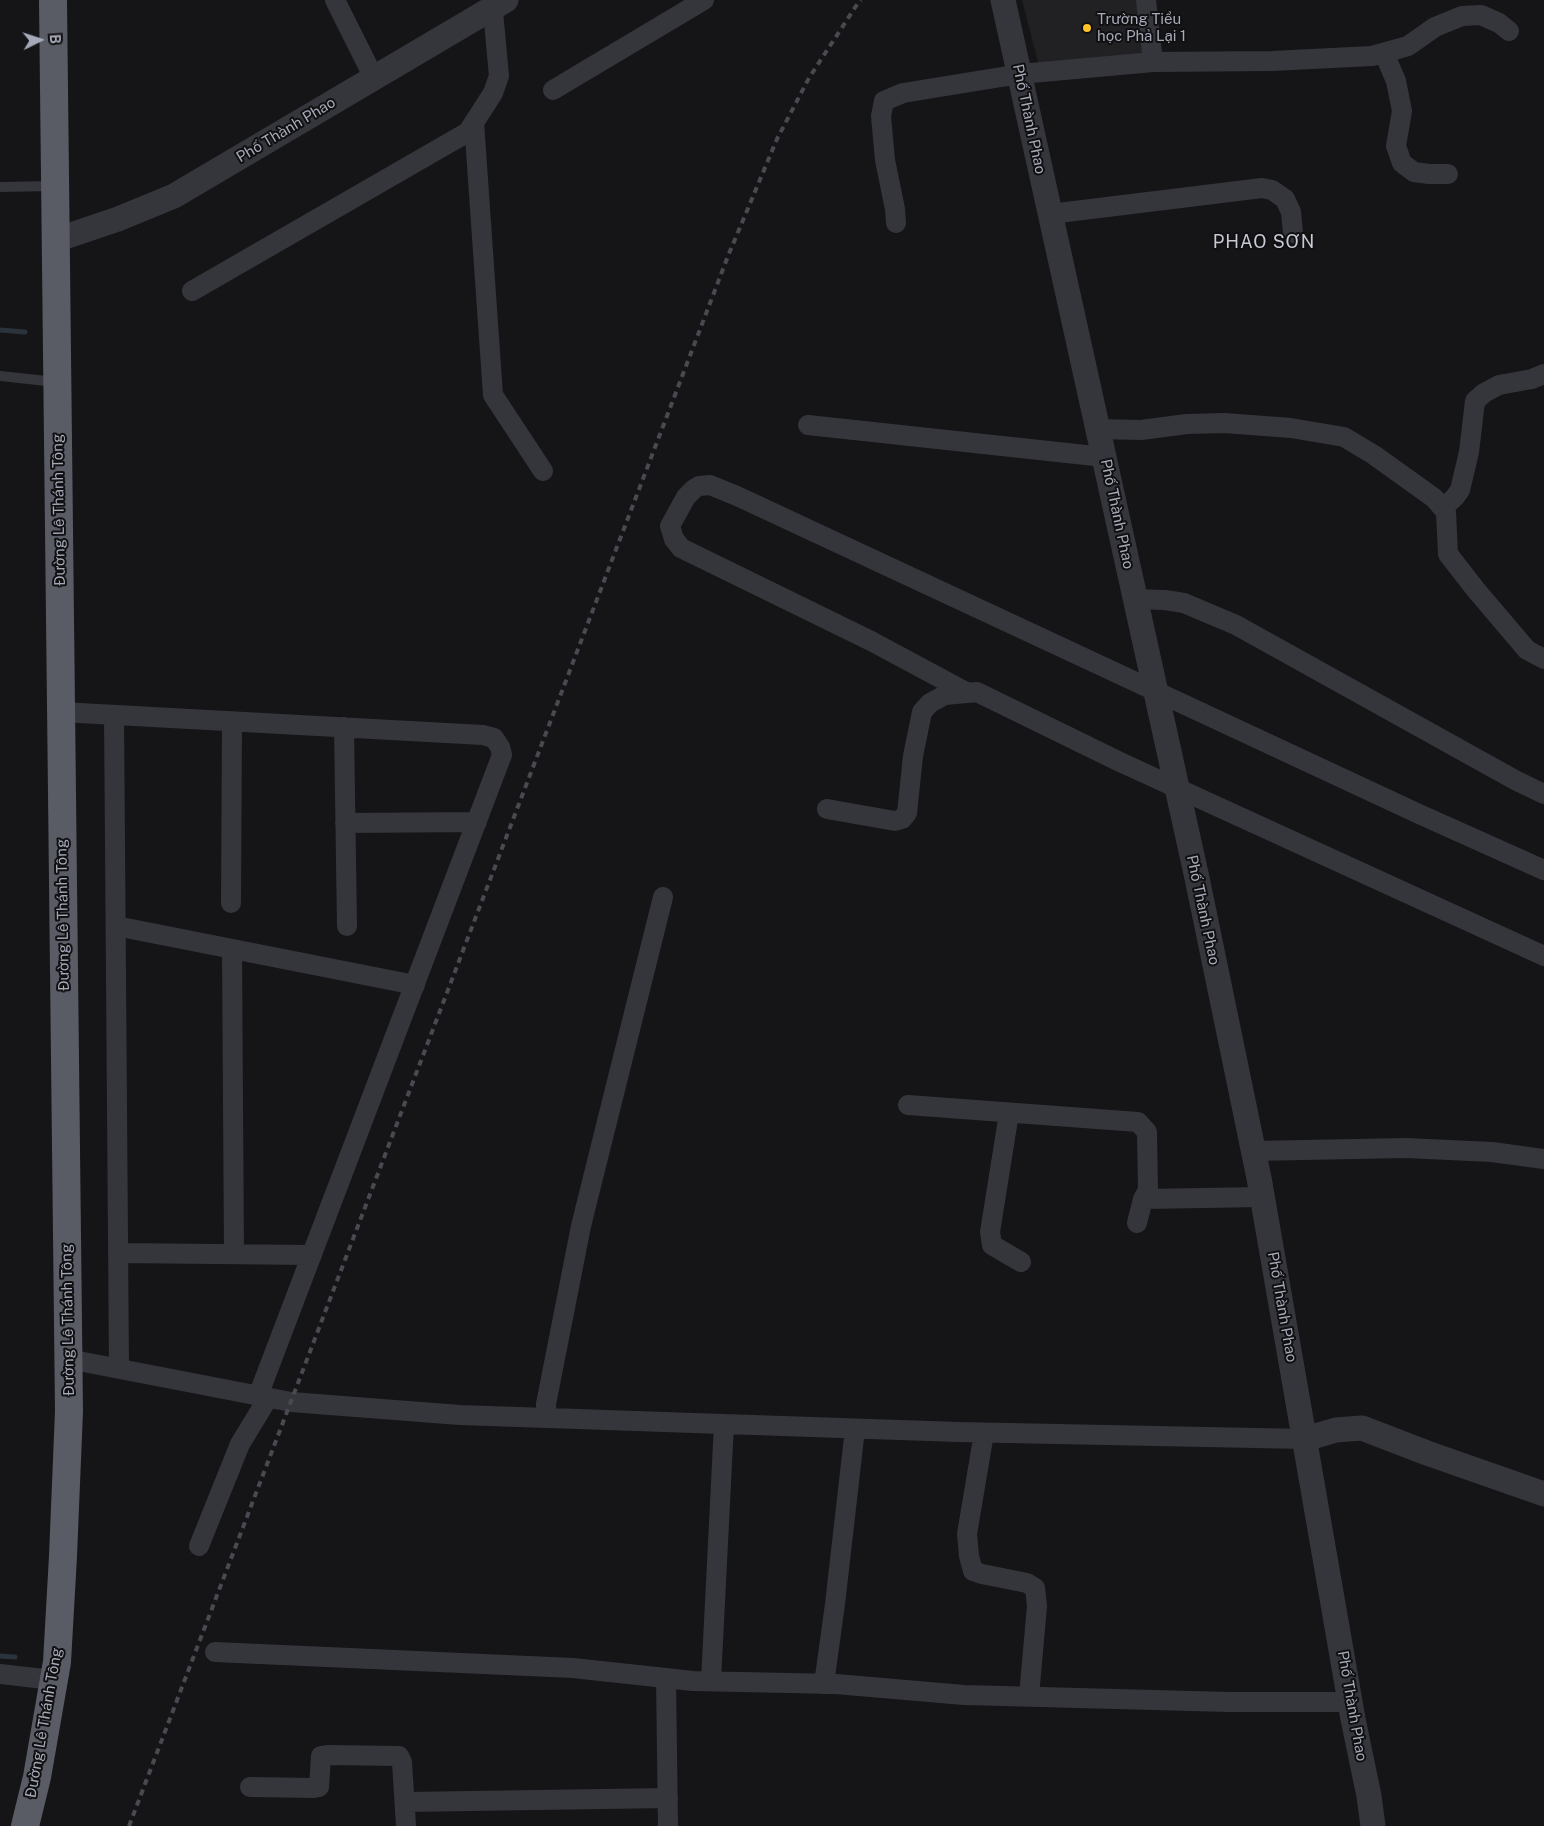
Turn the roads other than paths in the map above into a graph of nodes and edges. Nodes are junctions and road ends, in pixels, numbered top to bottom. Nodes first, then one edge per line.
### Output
1 (53, 0) edge
2 (336, 0) edge
3 (704, 0) edge
4 (1003, 0) edge
5 (1146, 0) edge
6 (497, 3) edge
7 (1509, 31) dead end
8 (1384, 53) junction
9 (1153, 62) junction
10 (1020, 74) junction
11 (374, 78) junction
12 (553, 90) dead end
13 (474, 122) junction
14 (1448, 174) dead end
15 (0, 186) edge
16 (55, 186) junction
17 (1050, 214) junction
18 (896, 223) dead end
19 (1293, 233) dead end
20 (56, 240) junction
21 (192, 291) dead end
22 (1544, 374) edge
23 (0, 376) edge
24 (57, 382) junction
25 (808, 425) dead end
26 (1098, 429) junction
27 (1104, 457) junction
28 (543, 471) dead end
29 (1443, 508) junction
30 (1135, 599) junction
31 (1544, 659) edge
32 (968, 693) junction
33 (1157, 697) junction
34 (61, 712) junction
35 (114, 715) junction
36 (232, 721) junction
37 (344, 727) junction
38 (1176, 782) junction
39 (1544, 794) edge
40 (827, 809) dead end
41 (477, 822) junction
42 (346, 823) junction
43 (1544, 870) edge
44 (663, 898) dead end
45 (231, 903) dead end
46 (116, 926) junction
47 (347, 926) dead end
48 (232, 949) junction
49 (1544, 956) edge
50 (415, 986) junction
51 (908, 1106) dead end
52 (1009, 1113) junction
53 (1253, 1151) junction
54 (1544, 1159) edge
55 (1262, 1197) junction
56 (1143, 1199) junction
57 (1137, 1223) dead end
58 (118, 1253) junction
59 (234, 1254) junction
60 (312, 1255) junction
61 (1021, 1262) dead end
62 (68, 1359) junction
63 (119, 1369) junction
64 (263, 1397) junction
65 (547, 1418) junction
66 (724, 1424) junction
67 (855, 1429) junction
68 (984, 1433) junction
69 (1305, 1440) junction
70 (1544, 1494) edge
71 (199, 1546) dead end
72 (215, 1652) dead end
73 (0, 1674) edge
74 (666, 1678) junction
75 (53, 1680) junction
76 (711, 1681) junction
77 (824, 1684) junction
78 (1028, 1696) junction
79 (1351, 1702) junction
80 (250, 1787) dead end
81 (668, 1798) junction
82 (405, 1802) junction
83 (25, 1826) edge
84 (406, 1826) edge
85 (668, 1826) edge
86 (1373, 1826) edge

1 - 16 highway, Đường Lê Thánh Tông
2 - 11 street
3 - 12 street
4 - 10 street, Phố Thành Phao
5 - 9 street
6 - 11 street, Phố Thành Phao
6 - 13 street
7 - 8 street
8 - 9 street
8 - 14 street
9 - 10 street
10 - 17 street, Phố Thành Phao
10 - 18 street
11 - 20 street, Phố Thành Phao
13 - 21 street
13 - 28 street
15 - 16 lane
16 - 20 highway, Đường Lê Thánh Tông
17 - 19 street
17 - 26 street, Phố Thành Phao
20 - 24 highway, Đường Lê Thánh Tông
22 - 29 street
23 - 24 lane
24 - 34 highway, Đường Lê Thánh Tông
25 - 27 street
26 - 27 street, Phố Thành Phao
26 - 29 street
27 - 30 street, Phố Thành Phao
29 - 31 street
30 - 33 street, Phố Thành Phao
30 - 39 street
32 - 33 street
32 - 38 street
32 - 40 street
33 - 38 street, Phố Thành Phao
33 - 43 street
34 - 35 street
34 - 62 highway, Đường Lê Thánh Tông
35 - 36 street
35 - 46 street
36 - 37 street
36 - 45 street
37 - 41 street
37 - 42 street
38 - 49 street
38 - 53 street, Phố Thành Phao
41 - 42 street
41 - 50 street
42 - 47 street
44 - 65 street
46 - 48 street
46 - 58 street
48 - 50 street
48 - 59 street
50 - 60 street
51 - 52 street
52 - 56 street
52 - 61 street
53 - 54 street
53 - 55 street, Phố Thành Phao
55 - 56 street
55 - 69 street, Phố Thành Phao
56 - 57 street
58 - 59 street
58 - 63 street
59 - 60 street
60 - 64 street
62 - 63 street
62 - 75 highway, Đường Lê Thánh Tông
63 - 64 street
64 - 65 street
64 - 71 street
65 - 66 street
66 - 67 street
66 - 76 street
67 - 68 street
67 - 77 street
68 - 69 street
68 - 78 street
69 - 70 street
69 - 79 street, Phố Thành Phao
72 - 74 street
73 - 75 street
74 - 76 street
74 - 81 street
75 - 83 highway, Đường Lê Thánh Tông
76 - 77 street
77 - 78 street
78 - 79 street
79 - 86 street, Phố Thành Phao
80 - 82 street
81 - 82 street
81 - 85 street
82 - 84 street

